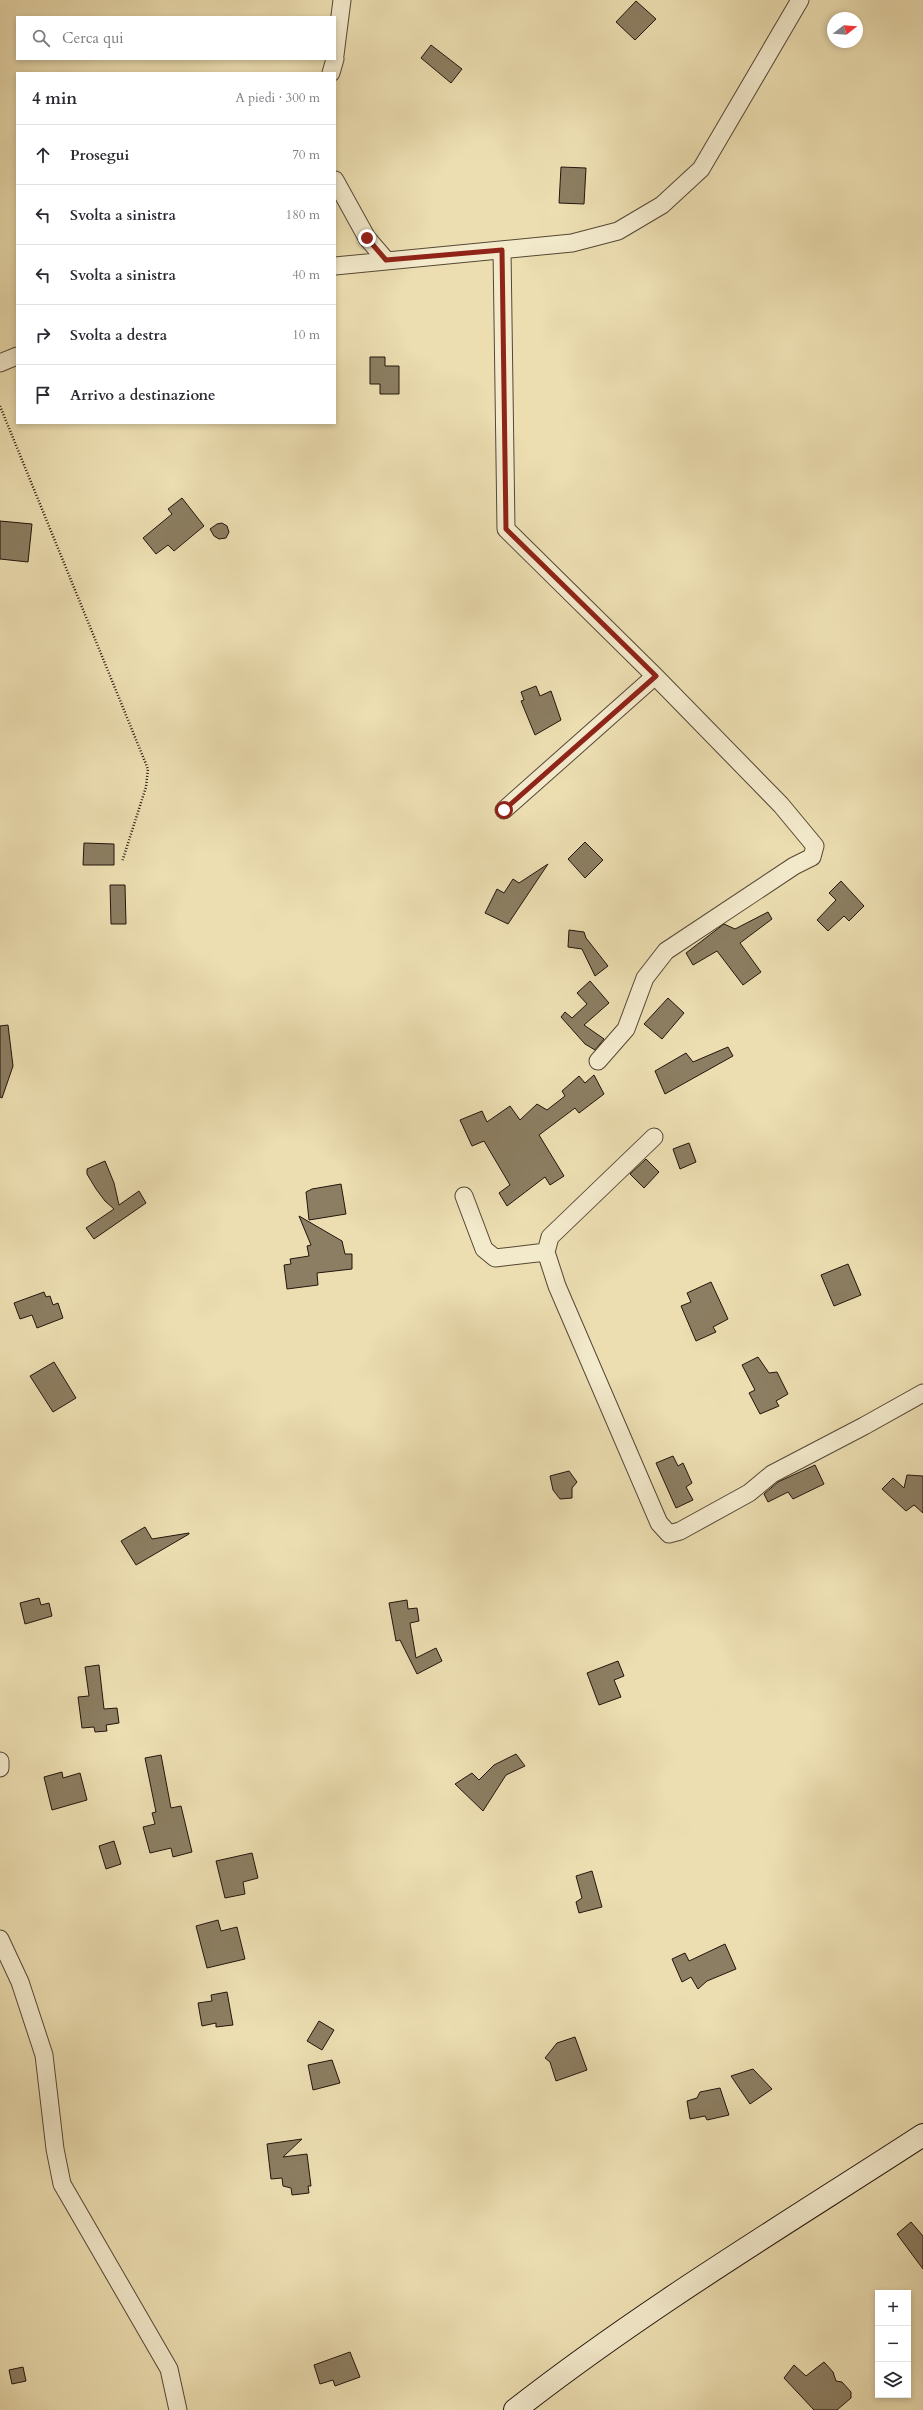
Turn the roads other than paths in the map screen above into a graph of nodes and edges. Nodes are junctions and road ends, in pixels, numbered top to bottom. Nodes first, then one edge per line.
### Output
1 (342, 0) edge
2 (800, 0) edge
3 (336, 47) edge
4 (335, 60) edge
5 (331, 72) edge
6 (336, 182) edge
7 (502, 250) junction
8 (386, 260) junction
9 (336, 266) edge
10 (16, 356) edge
11 (0, 363) edge
12 (656, 676) junction
13 (504, 810) dead end
14 (598, 1061) dead end
15 (654, 1137) dead end
16 (464, 1196) dead end
17 (546, 1252) junction
18 (923, 1393) edge
19 (0, 1761) edge
20 (0, 1768) edge
21 (0, 1939) edge
22 (923, 2134) edge
23 (178, 2410) edge
24 (515, 2410) edge

1 - 3 street
2 - 7 street
4 - 5 street
6 - 8 street
7 - 8 street
7 - 12 street
8 - 9 street
10 - 11 street
12 - 13 street
12 - 14 street
15 - 17 street
16 - 17 street
17 - 18 street
19 - 20 street
21 - 23 street
22 - 24 main road

